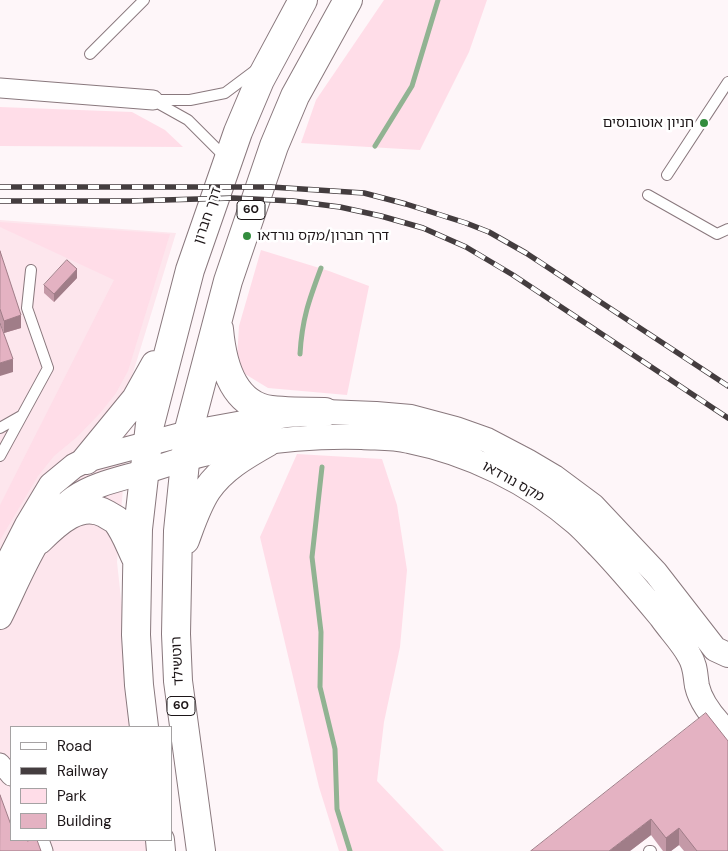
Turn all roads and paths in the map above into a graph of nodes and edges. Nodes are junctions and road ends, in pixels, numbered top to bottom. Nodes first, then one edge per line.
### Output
1 (144, 0) edge
2 (348, 0) edge
3 (298, 3) edge
4 (90, 54) dead end
5 (270, 60) junction
6 (728, 82) edge
7 (0, 88) edge
8 (153, 100) junction
9 (228, 160) junction
10 (667, 175) dead end
11 (648, 195) dead end
12 (728, 229) edge
13 (30, 270) dead end
14 (218, 316) junction
15 (172, 333) junction
16 (325, 412) junction
17 (22, 416) junction
18 (0, 428) edge
19 (268, 442) junction
20 (147, 444) junction
21 (187, 446) junction
22 (0, 456) edge
23 (86, 460) junction
24 (143, 473) junction
25 (39, 540) junction
26 (137, 559) junction
27 (177, 560) junction
28 (0, 578) edge
29 (0, 617) edge
30 (719, 648) edge
31 (690, 657) junction
32 (144, 726) edge
33 (728, 733) edge
34 (0, 762) edge
35 (10, 775) edge
36 (201, 851) edge

1 - 4 lane
2 - 14 highway, 60
3 - 5 highway, דרך חברון
5 - 8 lane
5 - 9 highway, דרך חברון
6 - 10 lane
7 - 8 street
8 - 9 lane
9 - 15 highway, דרך חברון
11 - 12 lane
13 - 17 lane
14 - 16 highway
14 - 21 highway, 60
15 - 20 highway, דרך חברון
15 - 23 highway
16 - 21 street, מקס נורדאו
16 - 30 street, מקס נורדאו
17 - 18 lane
17 - 22 lane
19 - 21 street, מקס נורדאו
19 - 27 highway
19 - 31 street, מקס נורדאו
20 - 21 street
20 - 23 street
20 - 24 highway, דרך חברון
21 - 24 street
21 - 27 highway, 60
23 - 28 street
24 - 25 street
24 - 26 highway, דרך חברון
25 - 26 highway
25 - 29 street
26 - 32 highway
27 - 36 highway, רוטשילד / 60
30 - 31 street
31 - 33 street, מקס נורדאו
34 - 35 street

